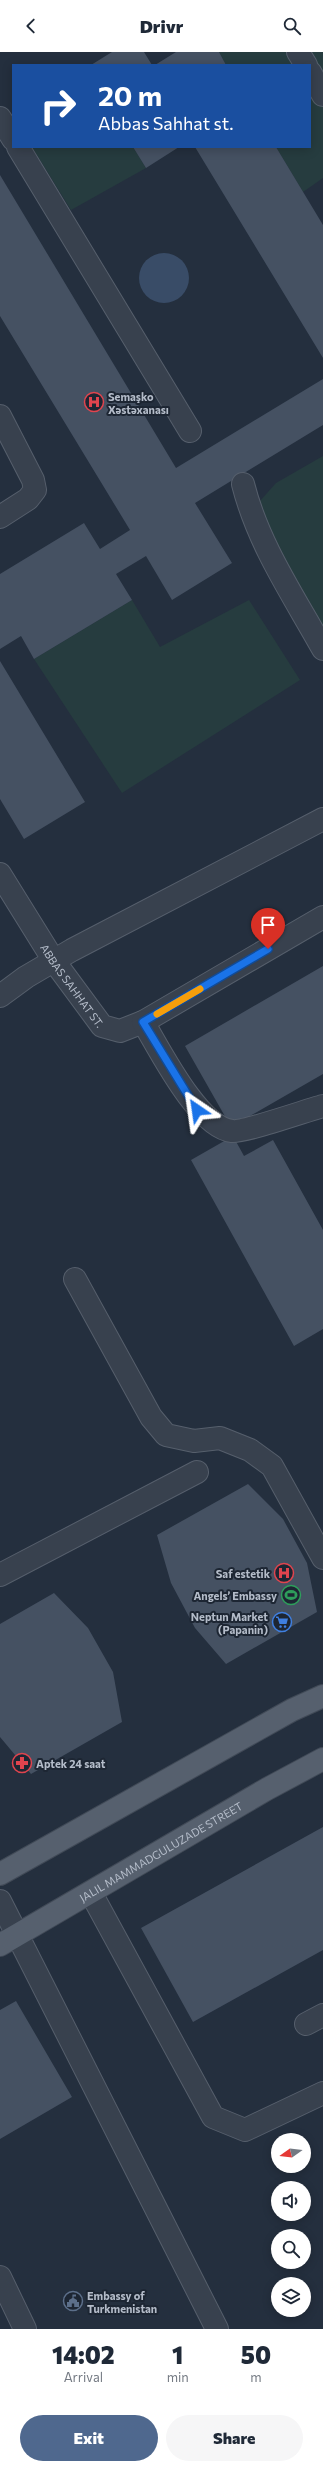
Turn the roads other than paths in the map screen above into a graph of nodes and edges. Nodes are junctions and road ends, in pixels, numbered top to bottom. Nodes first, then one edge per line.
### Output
1 (298, 52) edge
2 (305, 64) edge
3 (311, 74) edge
4 (323, 95) edge
5 (0, 118) edge
6 (12, 137) edge
7 (19, 148) edge
8 (0, 416) edge
9 (190, 432) dead end
10 (243, 484) dead end
11 (0, 518) edge
12 (323, 649) edge
13 (323, 819) edge
14 (0, 874) edge
15 (323, 917) edge
16 (54, 961) junction
17 (0, 996) edge
18 (143, 1022) junction
19 (323, 1106) edge
20 (75, 1279) dead end
21 (196, 1472) dead end
22 (323, 1558) edge
23 (0, 1575) edge
24 (323, 1696) edge
25 (323, 1759) edge
26 (0, 1874) edge
27 (91, 1893) junction
28 (0, 1900) edge
29 (9, 1940) edge
30 (323, 2093) edge
31 (0, 2277) edge
32 (25, 2329) edge
33 (217, 2329) edge

1 - 2 street
3 - 4 street
5 - 6 street
7 - 9 street
8 - 11 street
10 - 12 street
13 - 16 street
14 - 16 street, ABBAS SAHHAT ST.
15 - 18 street, ABBAS SAHHAT ST.
16 - 17 street
16 - 18 street, ABBAS SAHHAT ST.
18 - 19 street
20 - 22 street
21 - 23 street
24 - 26 main road
25 - 27 main road, JALIL MAMMADGULUZADE STREET
27 - 29 main road, JALIL MAMMADGULUZADE STREET
27 - 30 street
28 - 29 street
29 - 33 street
31 - 32 street

